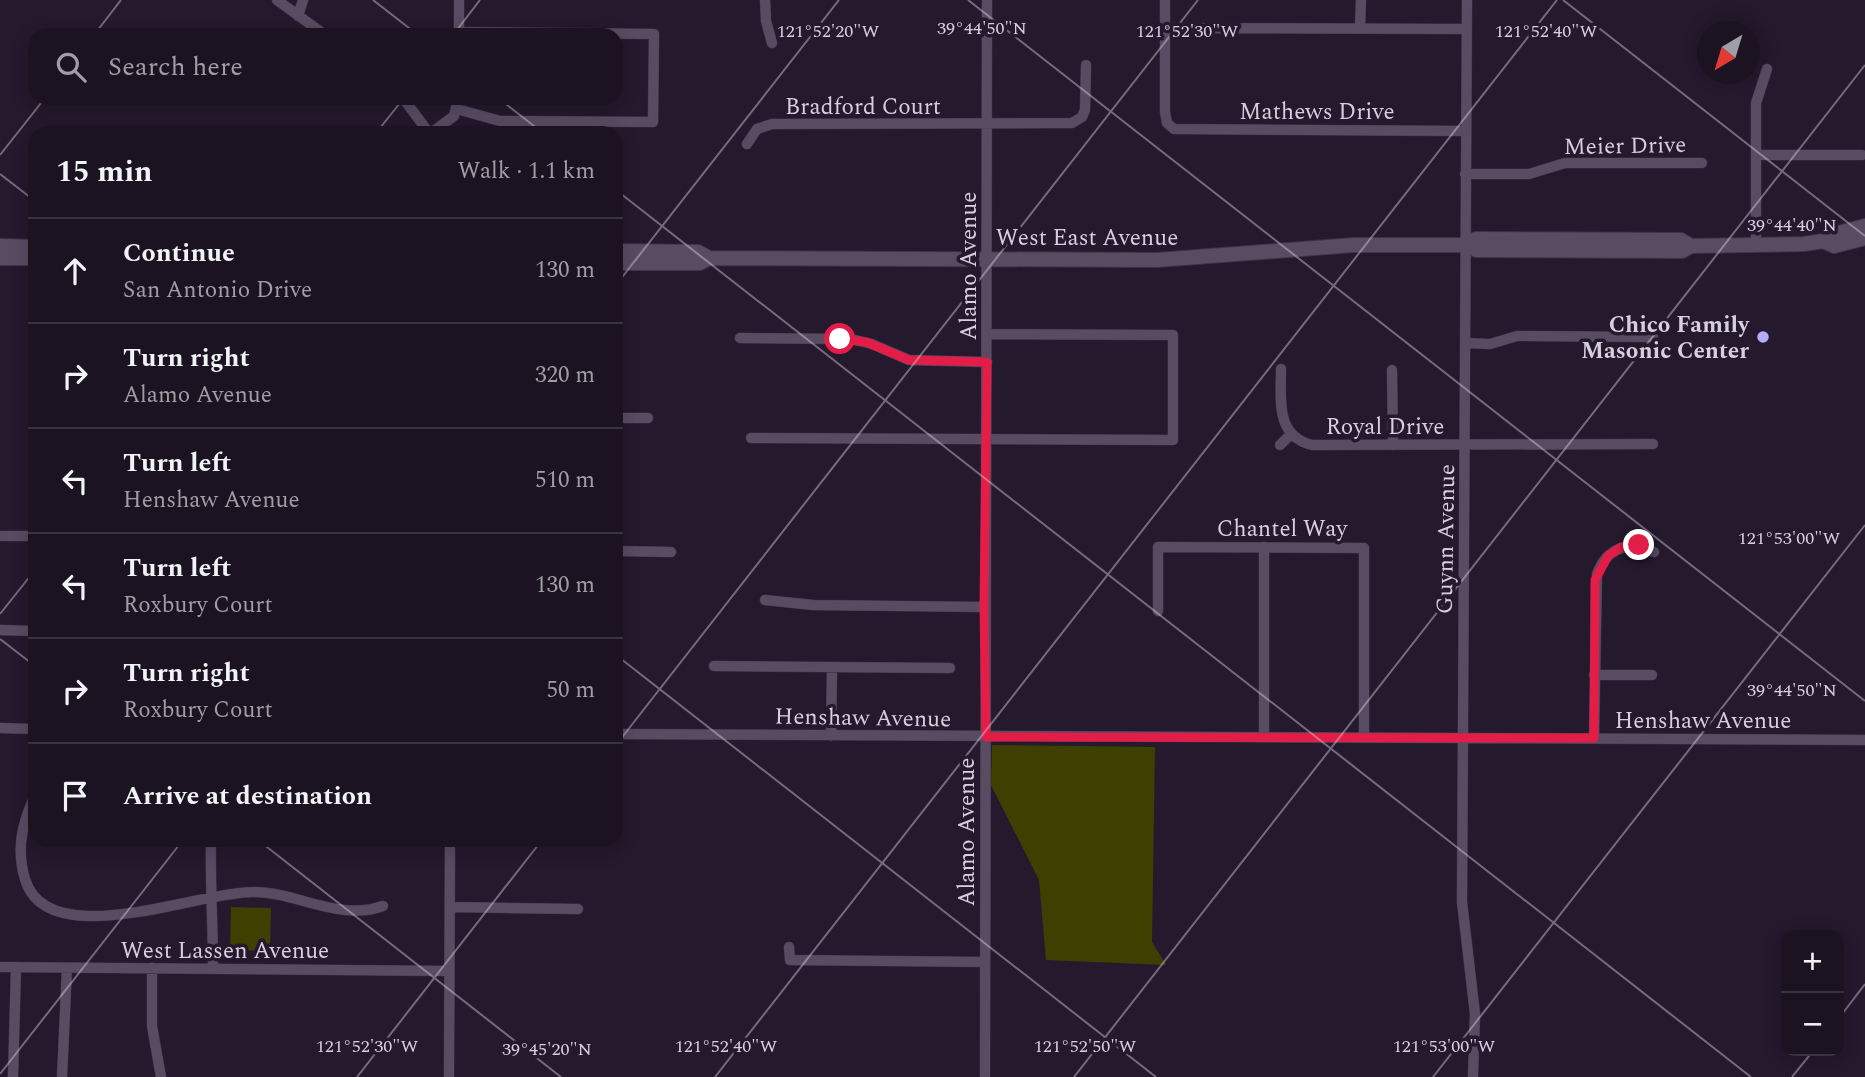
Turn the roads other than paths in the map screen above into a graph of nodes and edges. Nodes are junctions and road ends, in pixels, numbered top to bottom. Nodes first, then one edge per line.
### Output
1 (277, 0) edge
2 (303, 0) edge
3 (459, 0) edge
4 (765, 0) edge
5 (987, 0) edge
6 (1166, 0) edge
7 (1360, 0) edge
8 (1467, 0) edge
9 (298, 16) junction
10 (315, 28) edge
11 (459, 28) edge
12 (1166, 28) junction
13 (1360, 28) junction
14 (1466, 29) junction
15 (623, 34) edge
16 (772, 43) dead end
17 (1086, 65) dead end
18 (1767, 69) dead end
19 (408, 105) edge
20 (457, 105) edge
21 (457, 110) junction
22 (988, 125) junction
23 (425, 126) edge
24 (441, 126) edge
25 (1466, 131) junction
26 (747, 144) dead end
27 (1756, 155) junction
28 (1862, 155) dead end
29 (1702, 163) dead end
30 (1465, 174) junction
31 (1865, 226) edge
32 (1865, 238) edge
33 (1823, 241) junction
34 (1465, 245) junction
35 (0, 246) edge
36 (1756, 246) junction
37 (28, 247) edge
38 (623, 251) edge
39 (0, 258) edge
40 (28, 258) edge
41 (709, 258) junction
42 (988, 260) junction
43 (623, 263) edge
44 (988, 334) junction
45 (1653, 337) dead end
46 (740, 338) dead end
47 (1465, 343) junction
48 (987, 362) junction
49 (1281, 369) dead end
50 (1392, 370) dead end
51 (623, 418) edge
52 (648, 418) dead end
53 (1291, 434) junction
54 (751, 438) dead end
55 (986, 440) junction
56 (1653, 444) dead end
57 (1280, 445) dead end
58 (1393, 445) junction
59 (1465, 445) junction
60 (0, 536) edge
61 (28, 536) edge
62 (1264, 547) junction
63 (623, 551) edge
64 (671, 552) dead end
65 (1654, 552) dead end
66 (765, 600) dead end
67 (984, 607) junction
68 (1158, 611) dead end
69 (0, 630) edge
70 (28, 631) edge
71 (714, 666) dead end
72 (832, 667) junction
73 (950, 668) dead end
74 (1594, 675) junction
75 (1653, 675) dead end
76 (0, 728) edge
77 (28, 729) edge
78 (623, 734) edge
79 (831, 736) junction
80 (986, 737) junction
81 (1264, 737) junction
82 (1464, 737) junction
83 (1364, 738) junction
84 (1594, 738) junction
85 (1865, 740) edge
86 (28, 813) edge
87 (211, 847) edge
88 (450, 847) edge
89 (212, 896) junction
90 (383, 906) dead end
91 (450, 907) junction
92 (578, 909) dead end
93 (789, 947) dead end
94 (985, 962) junction
95 (0, 967) edge
96 (16, 967) junction
97 (67, 968) junction
98 (152, 968) junction
99 (213, 968) junction
100 (449, 971) junction
101 (13, 1077) edge
102 (62, 1077) edge
103 (161, 1077) edge
104 (449, 1077) edge
105 (985, 1077) edge
106 (1474, 1077) edge

1 - 9 street
2 - 9 street
3 - 11 street
4 - 16 street
5 - 22 street, Alamo Avenue
6 - 12 street
7 - 13 street
8 - 14 street, Guynn Avenue
9 - 10 street
12 - 13 street
12 - 25 street, Mathews Drive
13 - 14 street
14 - 25 street, Guynn Avenue
15 - 21 street
17 - 22 street, Bradford Court
18 - 27 street
19 - 23 street
20 - 21 street
21 - 24 street
22 - 26 street, Bradford Court
22 - 42 street, Alamo Avenue
25 - 30 street, Guynn Avenue
27 - 28 street
27 - 36 street
29 - 30 street, Meier Drive
30 - 34 street, Guynn Avenue
31 - 33 main road, West East Avenue
32 - 33 main road, West East Avenue
33 - 36 main road, West East Avenue
34 - 36 main road, West East Avenue
34 - 42 main road, West East Avenue
34 - 47 street, Guynn Avenue
35 - 37 main road
38 - 41 main road, West East Avenue
39 - 40 main road
41 - 42 main road, West East Avenue
41 - 43 main road, West East Avenue
42 - 44 street, Alamo Avenue
44 - 48 street, Alamo Avenue
44 - 55 street
45 - 47 street
46 - 48 street
47 - 59 street, Guynn Avenue
48 - 55 street, Alamo Avenue
49 - 53 street
50 - 58 street
51 - 52 street
53 - 57 street
53 - 58 street, Royal Drive
54 - 55 street
55 - 67 street, Alamo Avenue
56 - 59 street, Royal Drive
58 - 59 street, Royal Drive
59 - 82 street, Guynn Avenue
60 - 61 street
62 - 68 street, Chantel Way
62 - 81 street
62 - 83 street, Chantel Way
63 - 64 street
65 - 74 street
66 - 67 street
67 - 80 street, Alamo Avenue
69 - 70 street
71 - 72 street
72 - 73 street
72 - 79 street
74 - 75 street
74 - 84 street
76 - 77 street
78 - 79 street, Henshaw Avenue
79 - 80 street, Henshaw Avenue
80 - 81 street, Henshaw Avenue
80 - 94 street, Alamo Avenue
81 - 83 street, Henshaw Avenue
82 - 83 street, Henshaw Avenue
82 - 84 street, Henshaw Avenue
82 - 106 street, Guynn Avenue
84 - 85 street, Henshaw Avenue
86 - 89 street
87 - 89 street
88 - 91 street
89 - 90 street
89 - 99 street
91 - 92 street
91 - 100 street
93 - 94 street
94 - 105 street, Alamo Avenue
95 - 96 street, West Lassen Avenue
96 - 97 street, West Lassen Avenue
96 - 101 street
97 - 98 street, West Lassen Avenue
97 - 102 street
98 - 99 street, West Lassen Avenue
98 - 103 street
99 - 100 street, West Lassen Avenue
100 - 104 street

